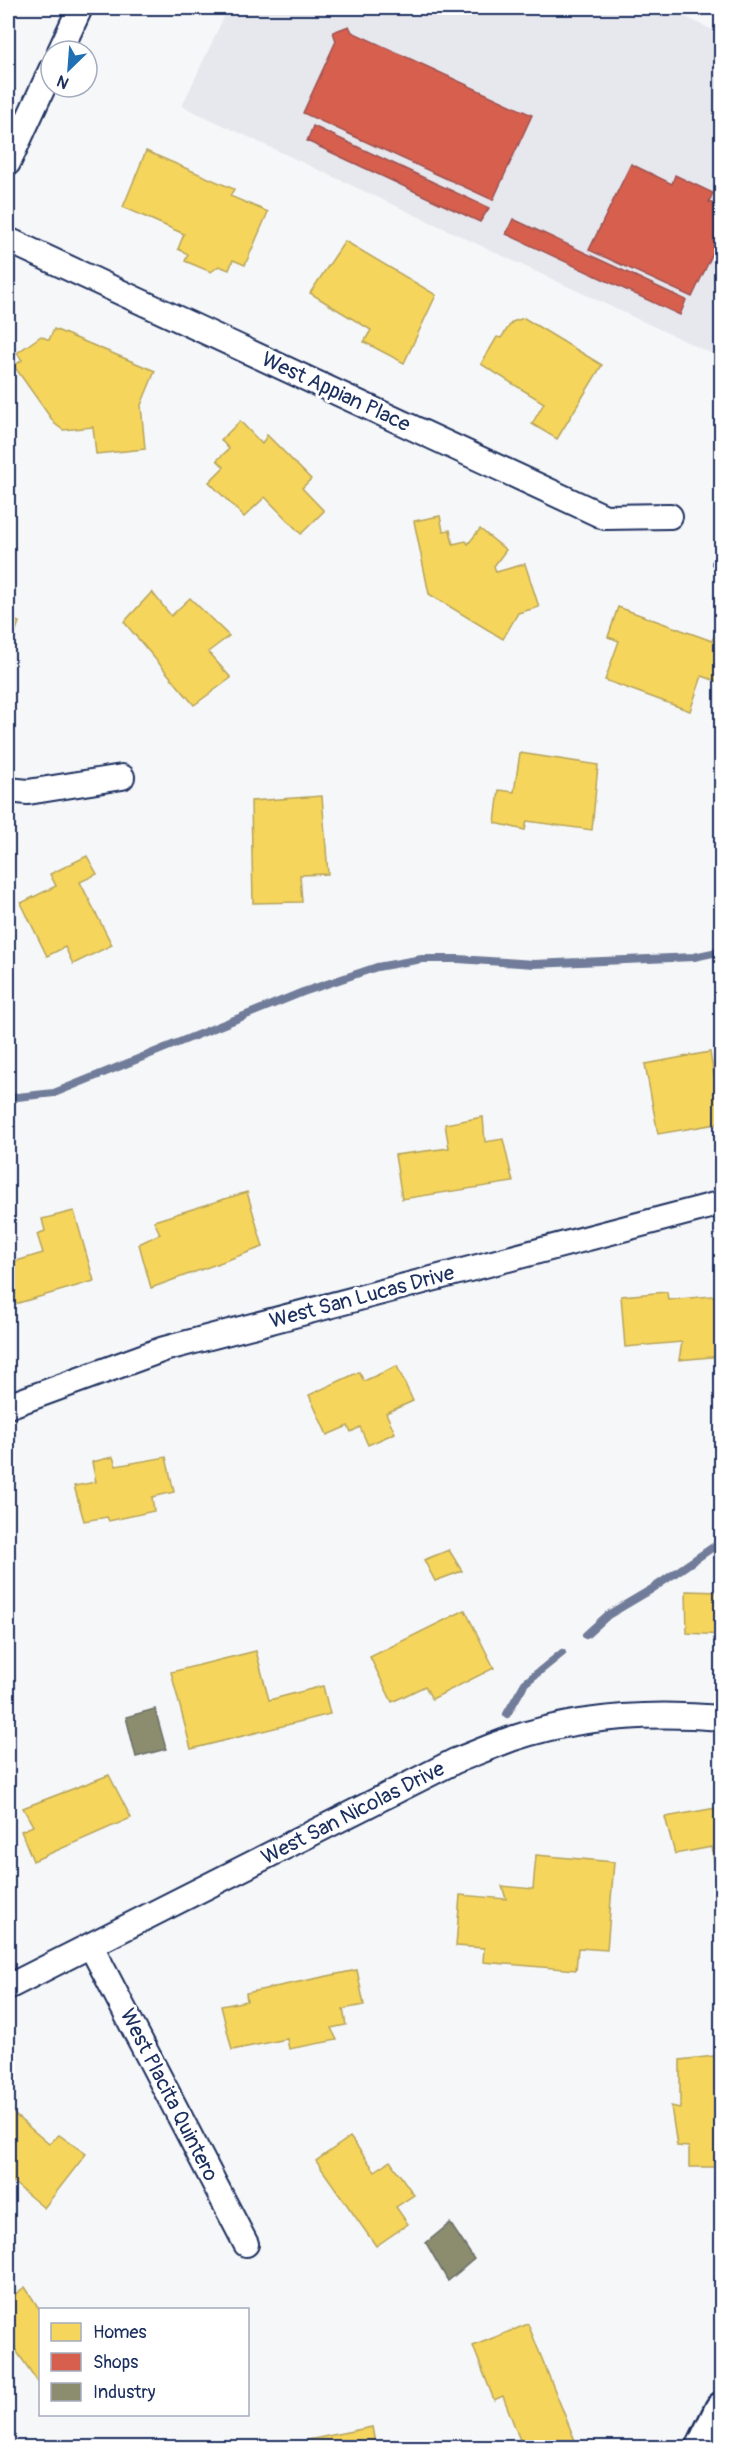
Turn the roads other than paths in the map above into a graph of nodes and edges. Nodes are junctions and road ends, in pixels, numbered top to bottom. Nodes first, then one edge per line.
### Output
1 (80, 8) edge
2 (66, 39) edge
3 (39, 96) edge
4 (8, 163) edge
5 (8, 240) edge
6 (670, 516) dead end
7 (122, 777) dead end
8 (8, 790) edge
9 (722, 1203) edge
10 (8, 1406) edge
11 (722, 1718) edge
12 (91, 1946) junction
13 (8, 1987) edge
14 (246, 2244) dead end
15 (722, 2409) edge
16 (704, 2448) edge

1 - 2 street
3 - 4 street
5 - 6 street, West Appian Place
7 - 8 street
9 - 10 street, West San Lucas Drive
11 - 12 street, West San Nicolas Drive
12 - 13 street, West San Nicolas Drive
12 - 14 street, West Placita Quintero
15 - 16 main road

